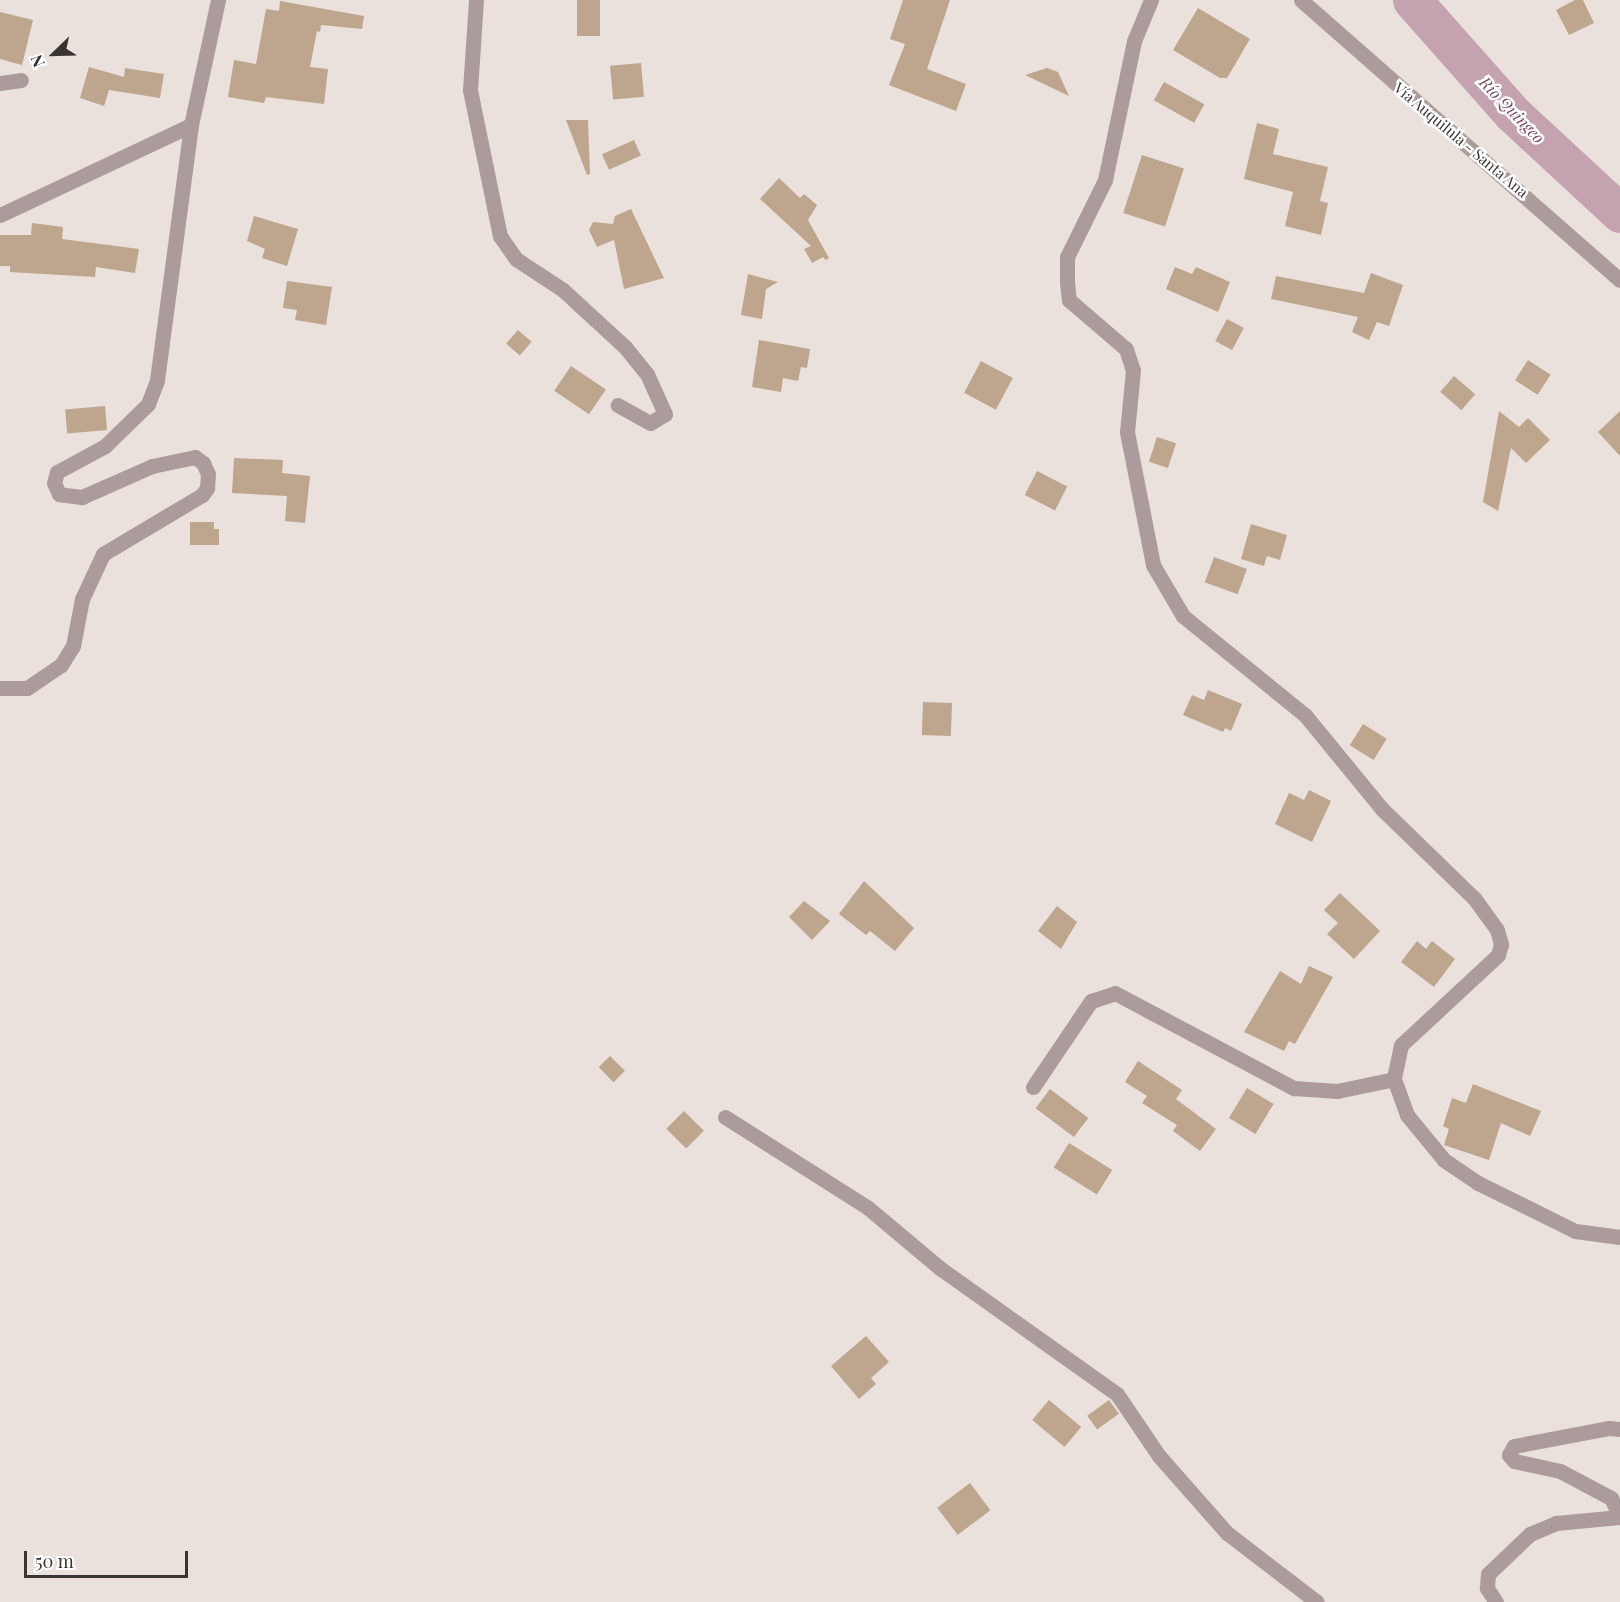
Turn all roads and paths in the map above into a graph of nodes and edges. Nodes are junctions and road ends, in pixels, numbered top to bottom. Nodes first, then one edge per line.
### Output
1 (218, 0) edge
2 (476, 0) edge
3 (1150, 0) edge
4 (1301, 0) edge
5 (21, 80) dead end
6 (0, 82) edge
7 (191, 125) junction
8 (0, 215) edge
9 (1620, 280) edge
10 (618, 405) dead end
11 (0, 688) edge
12 (1394, 1079) junction
13 (1033, 1087) dead end
14 (725, 1117) dead end
15 (1620, 1237) edge
16 (1620, 1429) edge
17 (1317, 1602) edge
18 (1496, 1602) edge

1 - 7 street
2 - 10 street
3 - 12 street
4 - 9 street, Vía Auquilula - Santa Ana
5 - 6 street
7 - 8 street
7 - 11 street
12 - 13 street
12 - 15 street
14 - 17 street
16 - 18 street

